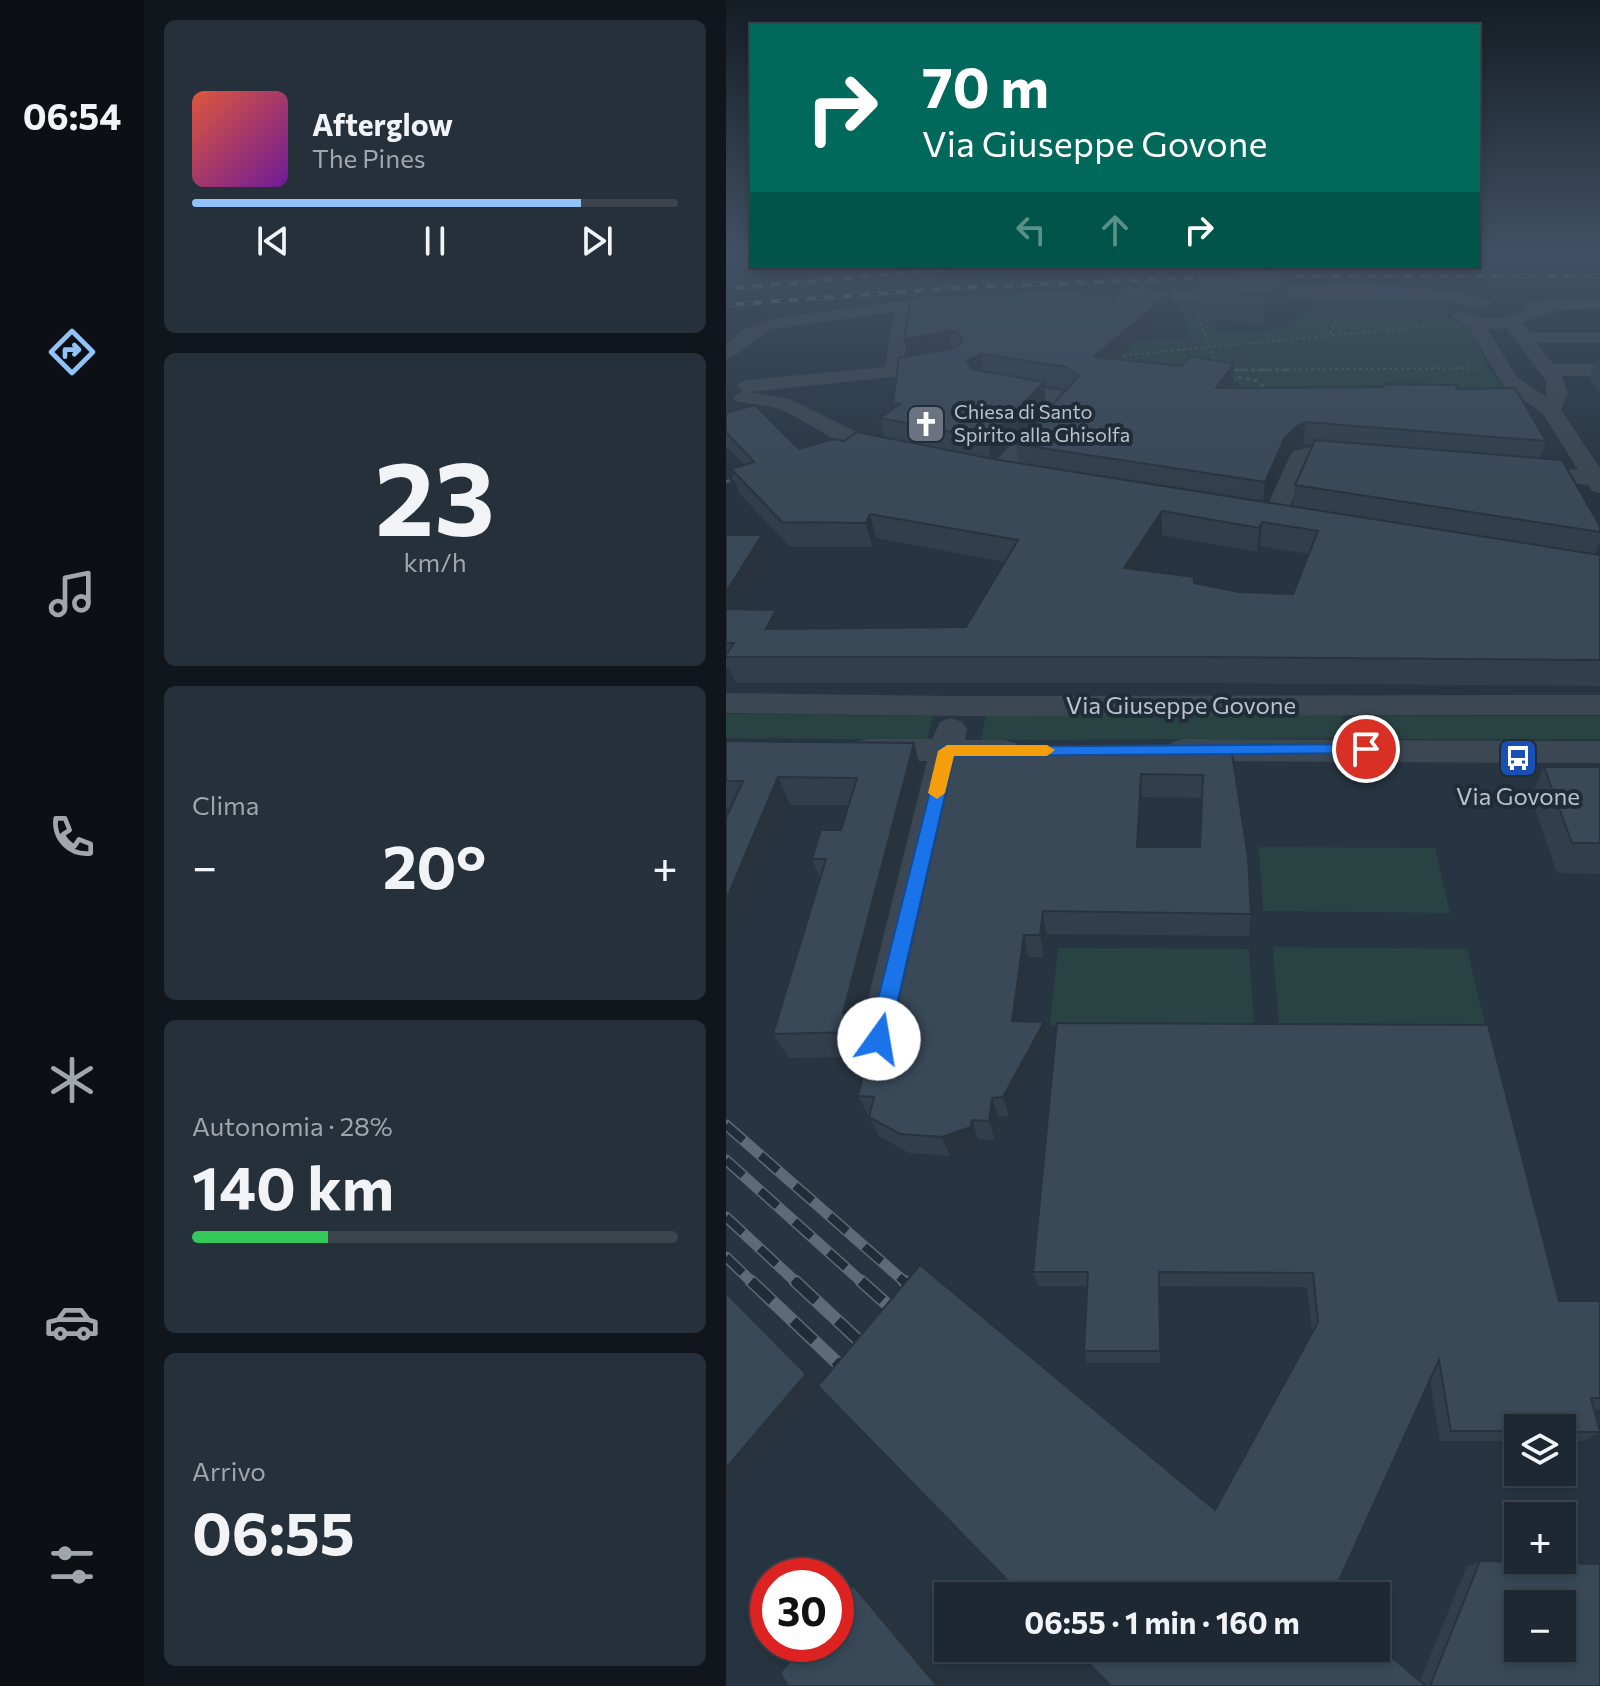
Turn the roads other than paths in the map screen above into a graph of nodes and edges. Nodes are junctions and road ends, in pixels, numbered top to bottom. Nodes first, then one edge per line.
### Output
1 (757, 330) edge
2 (849, 330) edge
3 (903, 330) edge
4 (1482, 330) edge
5 (1520, 330) edge
6 (1526, 338) junction
7 (1600, 338) edge
8 (726, 353) edge
9 (1600, 370) edge
10 (1553, 377) junction
11 (983, 384) edge
12 (1517, 388) junction
13 (740, 398) edge
14 (1551, 410) junction
15 (914, 458) edge
16 (1378, 460) edge
17 (969, 468) edge
18 (1502, 471) edge
19 (997, 473) junction
20 (1028, 478) edge
21 (1598, 481) edge
22 (1244, 512) edge
23 (726, 703) edge
24 (1600, 705) edge
25 (955, 706) junction
26 (1355, 706) junction
27 (836, 749) edge
28 (1366, 749) junction
29 (1040, 750) edge
30 (1149, 750) edge
31 (947, 751) junction
32 (1600, 752) edge
33 (879, 1039) edge

1 - 8 street
2 - 13 street
3 - 13 street
4 - 12 street
5 - 6 street
6 - 7 street
6 - 10 street
9 - 10 street
10 - 12 street
10 - 14 street
11 - 19 street
12 - 14 street
13 - 15 street
14 - 21 street
16 - 22 street
17 - 19 street
18 - 21 street
19 - 20 street
23 - 25 street, Via Giuseppe Govone
24 - 26 street, Via Giuseppe Govone
25 - 26 street, Via Giuseppe Govone
25 - 31 street
26 - 28 street
27 - 31 street
28 - 30 street, Via Giuseppe Govone
28 - 32 street, Via Giuseppe Govone
29 - 31 street
31 - 33 street

